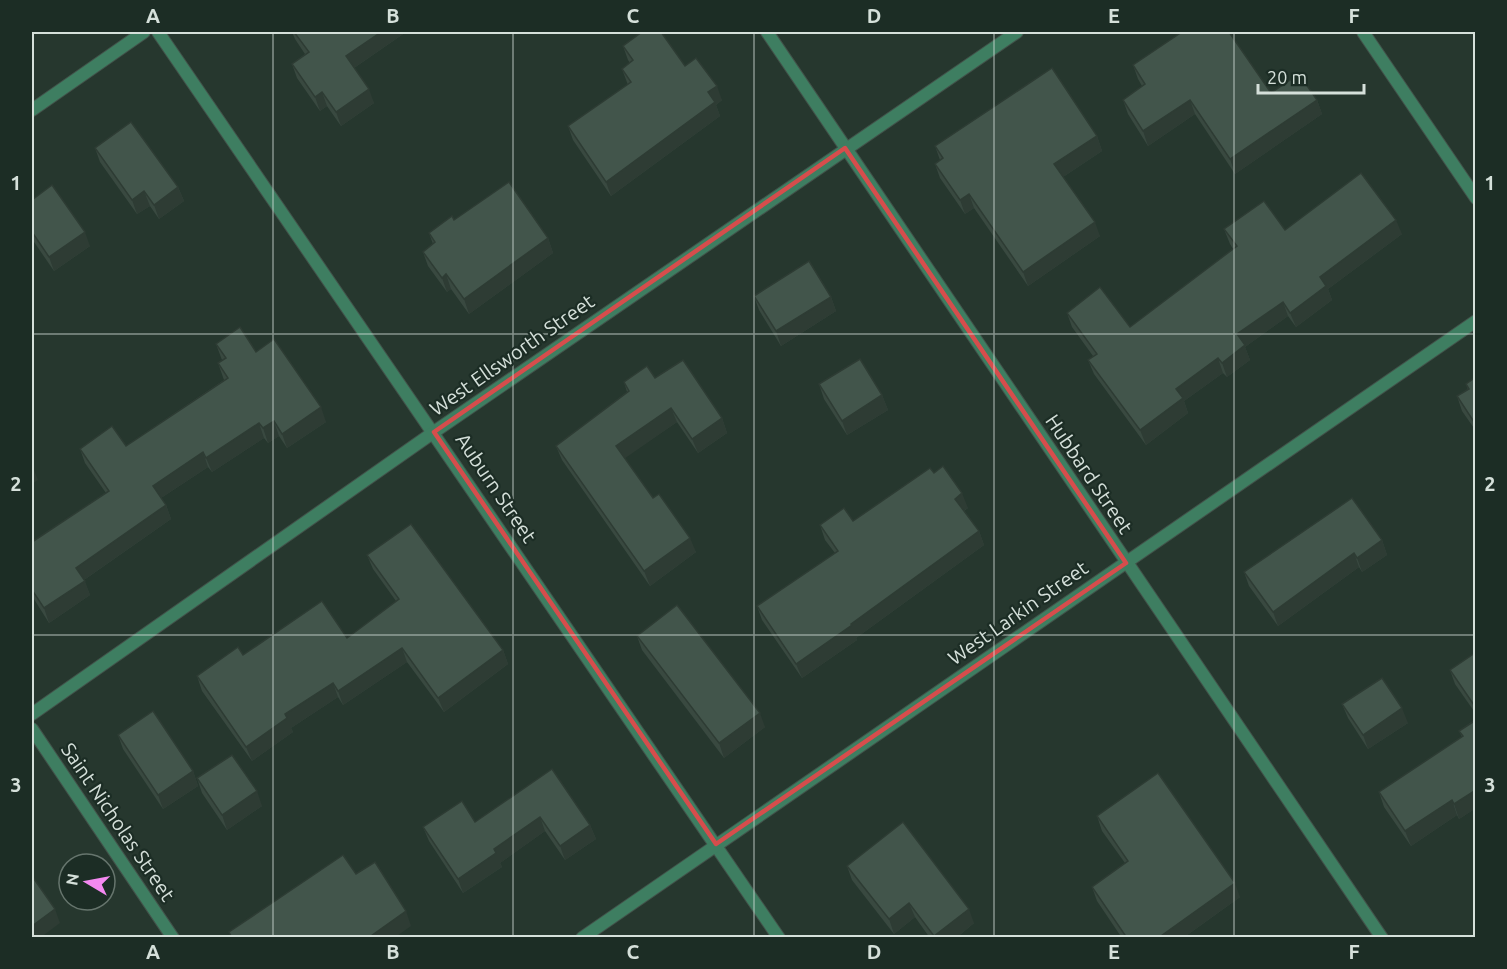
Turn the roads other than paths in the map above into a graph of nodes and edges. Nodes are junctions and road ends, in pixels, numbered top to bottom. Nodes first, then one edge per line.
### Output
1 (144, 32) edge
2 (158, 32) edge
3 (767, 32) edge
4 (1017, 32) edge
5 (1363, 32) edge
6 (32, 110) edge
7 (845, 148) junction
8 (1476, 198) edge
9 (1476, 321) edge
10 (434, 432) junction
11 (1126, 562) junction
12 (32, 714) edge
13 (32, 729) edge
14 (716, 844) junction
15 (173, 938) edge
16 (582, 938) edge
17 (779, 938) edge
18 (1382, 938) edge

1 - 6 street
2 - 10 street, Auburn Street
3 - 7 street, Hubbard Street
4 - 7 street, West Ellsworth Street
5 - 8 street
7 - 10 street, West Ellsworth Street
7 - 11 street, Hubbard Street
9 - 11 street, West Larkin Street
10 - 12 street, West Ellsworth Street
10 - 14 street, Auburn Street
11 - 14 street, West Larkin Street
11 - 18 street, Hubbard Street
13 - 15 street, Saint Nicholas Street
14 - 16 street, West Larkin Street
14 - 17 street, Auburn Street

